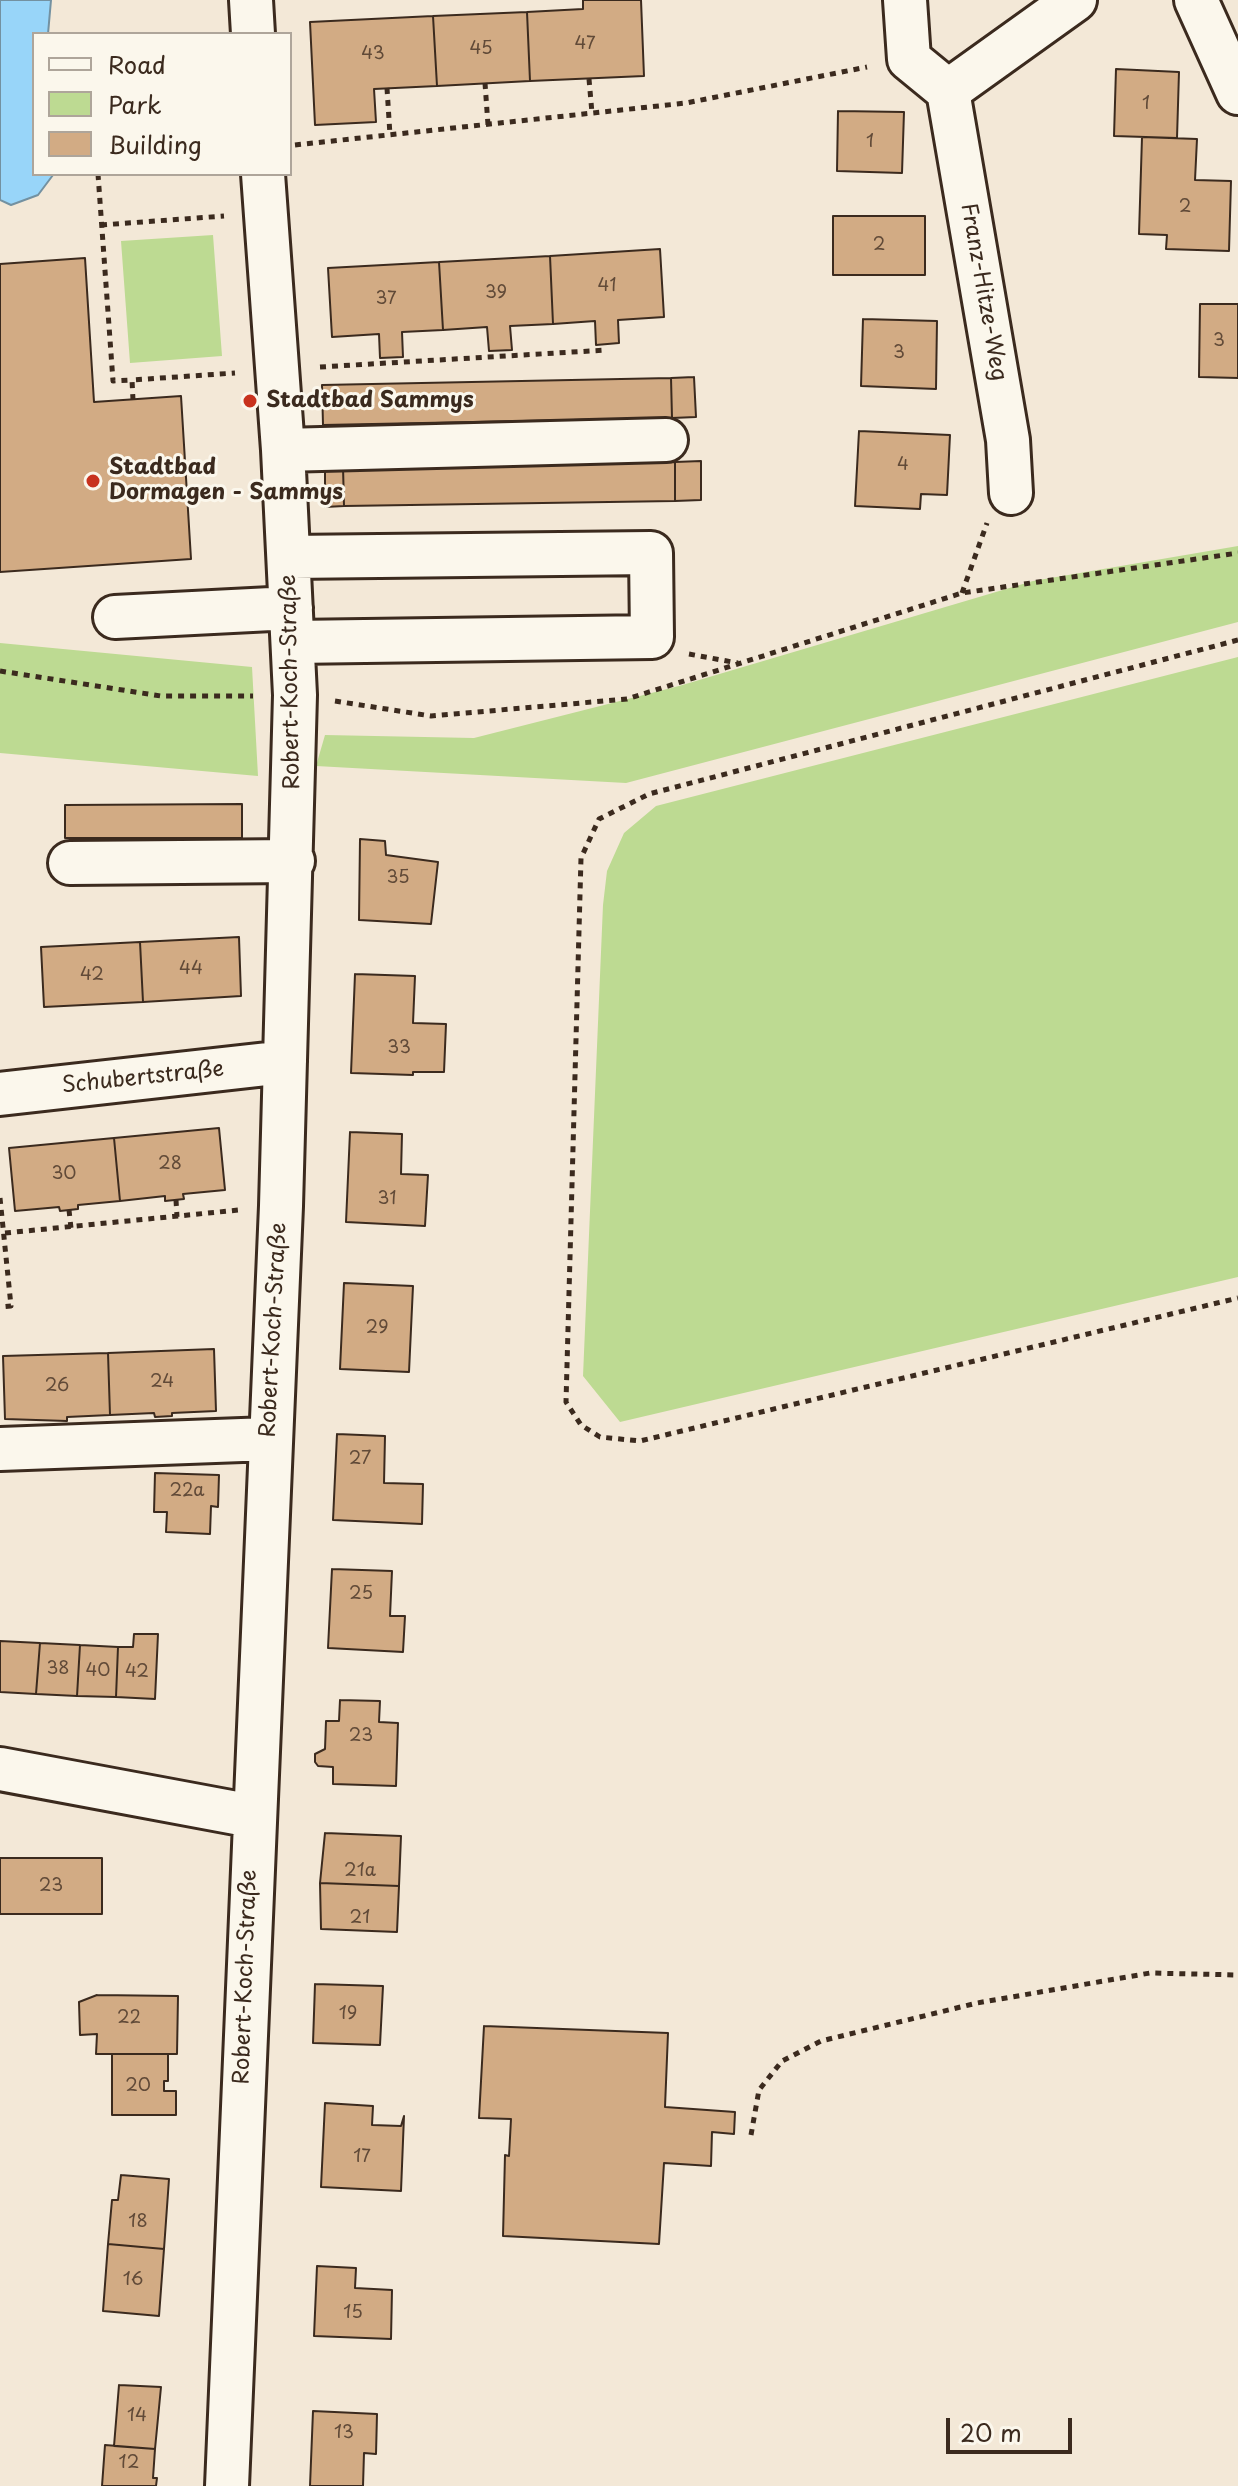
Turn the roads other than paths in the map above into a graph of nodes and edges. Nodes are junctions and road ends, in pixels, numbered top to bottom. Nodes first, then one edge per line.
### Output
1 (251, 0) edge
2 (905, 0) edge
3 (1075, 0) edge
4 (1196, 0) edge
5 (253, 32) edge
6 (948, 91) junction
7 (1238, 93) edge
8 (264, 194) edge
9 (666, 440) dead end
10 (283, 450) junction
11 (1011, 493) road end
12 (289, 557) junction
13 (115, 617) dead end
14 (292, 625) junction
15 (293, 861) junction
16 (70, 863) dead end
17 (285, 1062) junction
18 (0, 1094) edge
19 (269, 1439) junction
20 (0, 1449) edge
21 (0, 1769) edge
22 (252, 1816) junction
23 (227, 2486) edge

1 - 5 street
2 - 6 street
3 - 6 street
4 - 7 street
6 - 11 street, Franz-Hitze-Weg
8 - 10 street, Robert-Koch-Straße
9 - 10 street
10 - 12 street, Robert-Koch-Straße
12 - 14 street, Robert-Koch-Straße
12 - 14 street
13 - 14 street
14 - 15 street, Robert-Koch-Straße
15 - 16 street
15 - 17 street, Robert-Koch-Straße
17 - 18 street, Schubertstraße
17 - 19 street, Robert-Koch-Straße
19 - 20 street
19 - 22 street, Robert-Koch-Straße
21 - 22 street
22 - 23 street, Robert-Koch-Straße

